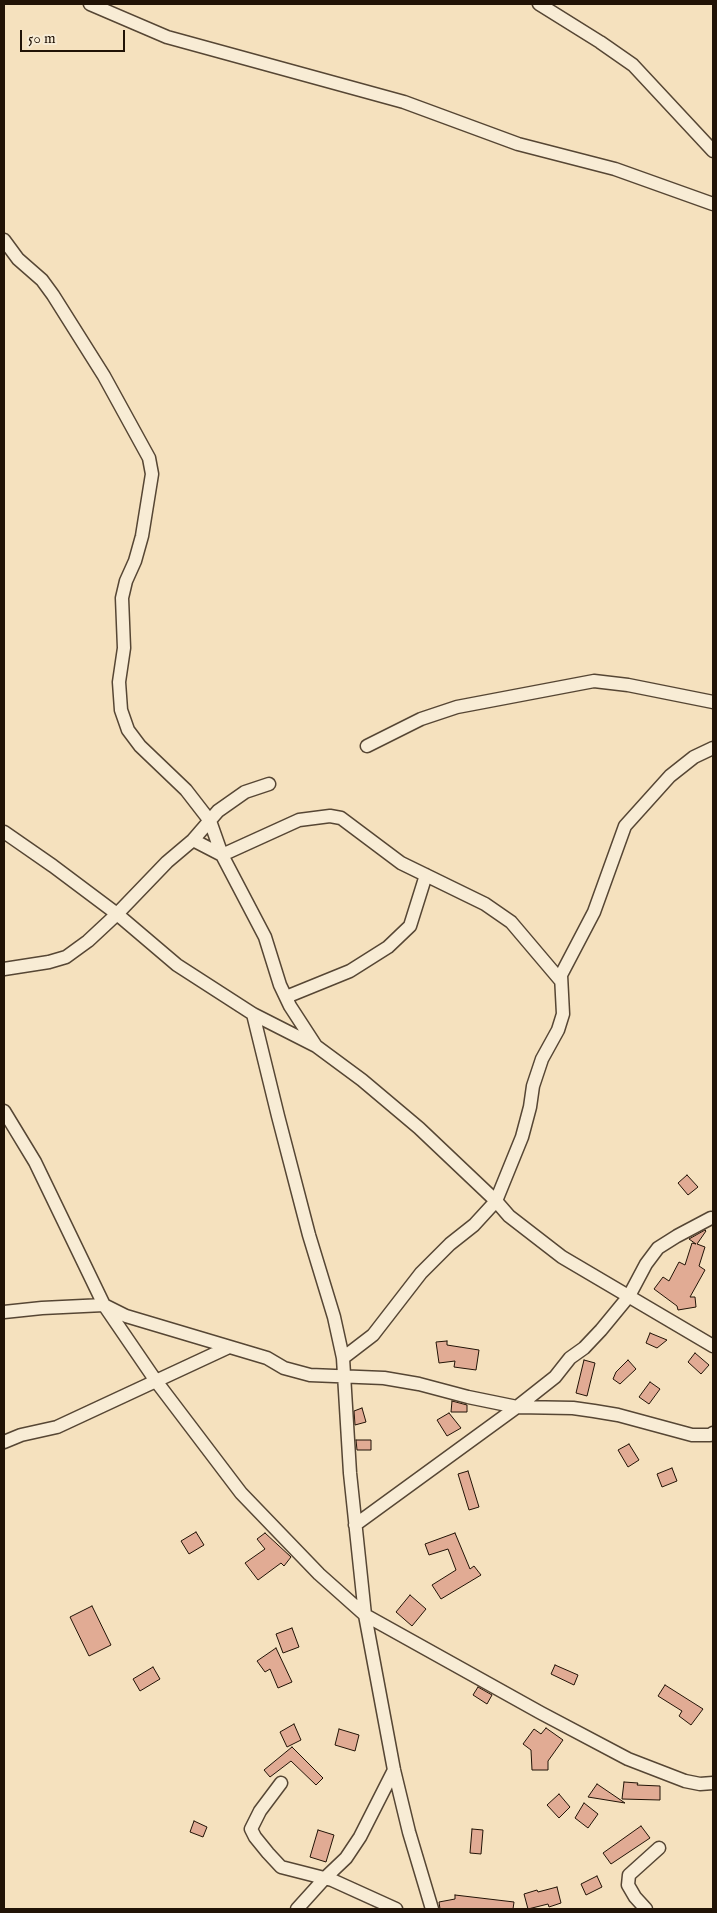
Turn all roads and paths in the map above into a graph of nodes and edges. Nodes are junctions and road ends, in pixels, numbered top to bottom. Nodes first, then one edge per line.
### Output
1 (90, 4) edge
2 (539, 4) edge
3 (713, 151) edge
4 (713, 204) edge
5 (4, 240) edge
6 (713, 702) edge
7 (366, 746) dead end
8 (713, 748) edge
9 (269, 784) dead end
10 (210, 820) junction
11 (4, 832) edge
12 (193, 840) junction
13 (222, 855) junction
14 (426, 875) junction
15 (117, 914) junction
16 (4, 969) edge
17 (562, 981) junction
18 (286, 997) junction
19 (253, 1014) junction
20 (316, 1046) junction
21 (4, 1111) edge
22 (496, 1201) junction
23 (712, 1218) dead end
24 (629, 1296) junction
25 (104, 1305) junction
26 (4, 1312) edge
27 (713, 1346) edge
28 (229, 1347) junction
29 (343, 1358) junction
30 (345, 1378) junction
31 (156, 1381) junction
32 (517, 1407) junction
33 (713, 1433) edge
34 (4, 1442) edge
35 (355, 1525) junction
36 (365, 1615) junction
37 (394, 1770) junction
38 (281, 1783) dead end
39 (713, 1783) edge
40 (659, 1848) dead end
41 (325, 1878) junction
42 (297, 1909) edge
43 (396, 1909) edge
44 (432, 1909) edge
45 (646, 1909) edge

1 - 4 street
2 - 3 street
5 - 10 street
6 - 7 street
8 - 17 street
9 - 10 street
10 - 12 street
10 - 13 street
11 - 15 street
12 - 13 street
12 - 15 street
13 - 14 street
13 - 18 street
14 - 17 street
14 - 18 street
15 - 16 street
15 - 19 street
17 - 22 street
18 - 20 street
19 - 20 street
19 - 29 street
20 - 22 street
21 - 25 street
22 - 24 street
22 - 29 street
23 - 24 street
24 - 27 street
24 - 32 street
25 - 26 street
25 - 28 street
25 - 31 street
28 - 30 street
28 - 31 street
29 - 30 street
30 - 32 street
30 - 35 street
31 - 34 street
31 - 36 street
32 - 33 street
32 - 35 street
35 - 36 street
36 - 37 street
36 - 39 street
37 - 41 street
37 - 44 street
38 - 41 street
40 - 45 street
41 - 42 street
41 - 43 street

